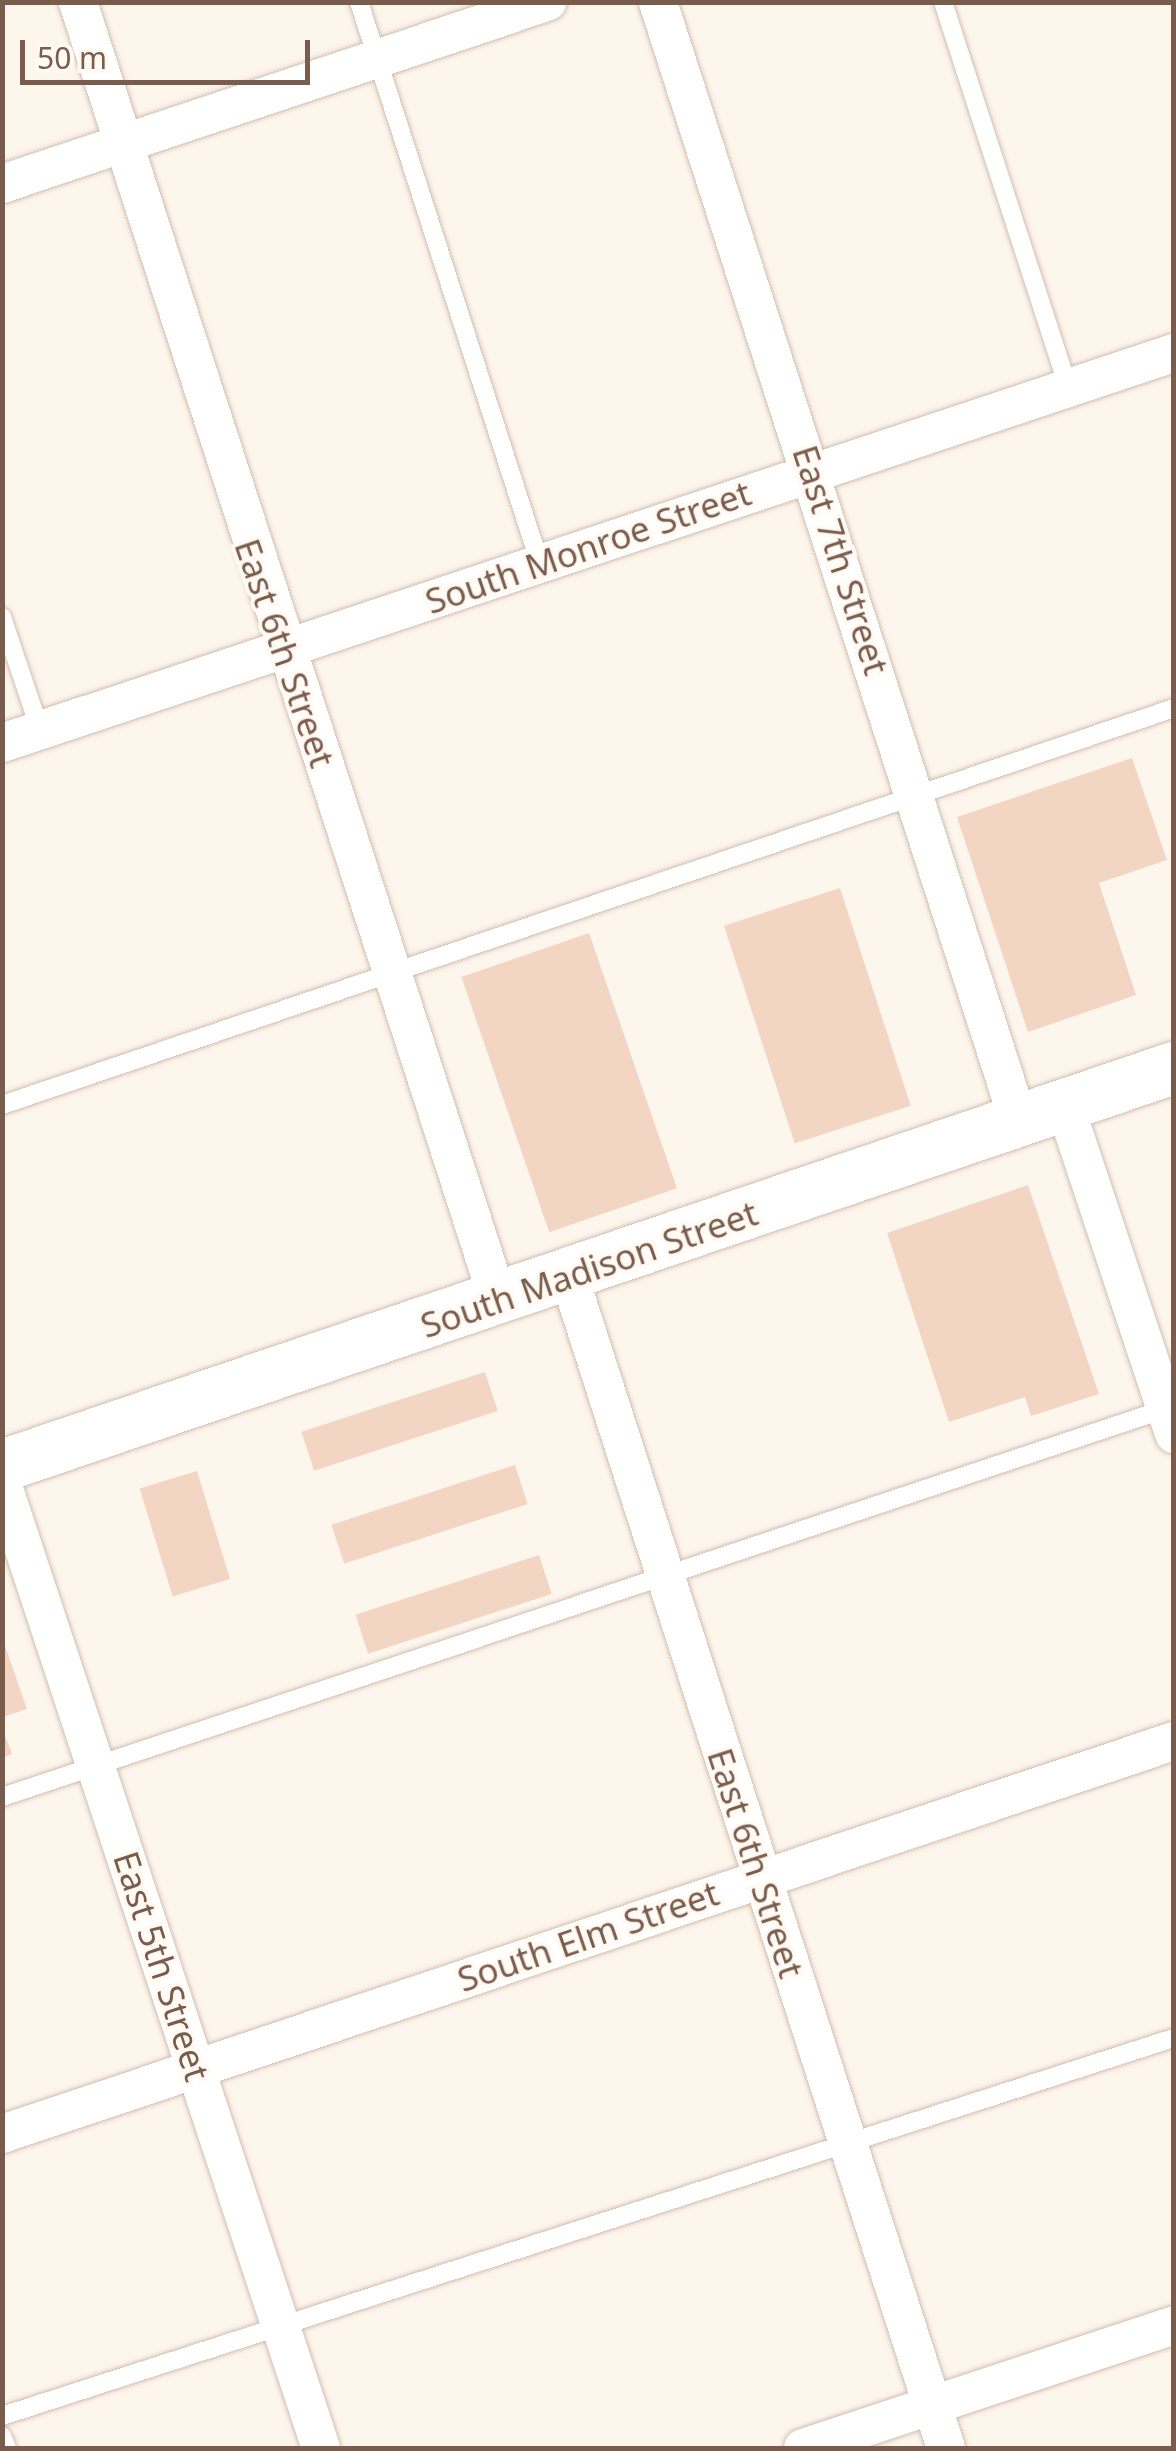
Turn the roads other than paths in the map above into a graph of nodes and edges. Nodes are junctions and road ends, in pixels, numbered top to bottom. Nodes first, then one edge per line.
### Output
1 (78, 2) edge
2 (359, 2) edge
3 (547, 2) edge
4 (658, 2) edge
5 (943, 2) edge
6 (379, 58) junction
7 (125, 143) junction
8 (2, 184) edge
9 (1174, 352) edge
10 (1068, 387) junction
11 (812, 472) junction
12 (540, 564) junction
13 (2, 617) edge
14 (285, 649) junction
15 (1174, 708) edge
16 (40, 730) junction
17 (2, 742) edge
18 (916, 795) junction
19 (393, 971) junction
20 (1174, 1068) edge
21 (2, 1105) edge
22 (1042, 1112) junction
23 (569, 1276) junction
24 (498, 1302) junction
25 (1169, 1422) edge
26 (2, 1466) edge
27 (2, 1483) edge
28 (663, 1572) junction
29 (1174, 1741) edge
30 (96, 1766) junction
31 (2, 1797) edge
32 (761, 1878) junction
33 (1174, 2038) edge
34 (196, 2069) junction
35 (2, 2134) edge
36 (848, 2146) junction
37 (1174, 2324) edge
38 (280, 2325) junction
39 (932, 2405) junction
40 (2, 2416) edge
41 (2, 2436) edge
42 (6, 2448) edge
43 (321, 2448) edge
44 (803, 2448) edge
45 (946, 2448) edge

1 - 7 street, East 6th Street
2 - 6 lane
3 - 6 street
4 - 11 street, East 7th Street
5 - 10 lane
6 - 7 street
6 - 12 lane
7 - 8 street
7 - 14 street, East 6th Street
9 - 10 street, South Monroe Street
10 - 11 street, South Monroe Street
11 - 12 street, South Monroe Street
11 - 18 street, East 7th Street
12 - 14 street, South Monroe Street
13 - 16 lane
14 - 16 street, South Monroe Street
14 - 19 street, East 6th Street
15 - 18 lane
16 - 17 street, South Monroe Street
18 - 19 lane
18 - 22 street, East 7th Street
19 - 21 lane
19 - 24 street, East 6th Street
20 - 22 main road, South Madison Street
22 - 23 main road, South Madison Street
22 - 25 street, East 7th Street
23 - 24 main road, South Madison Street
23 - 28 street, East 6th Street
24 - 26 main road, South Madison Street
25 - 28 lane
27 - 30 street, East 5th Street
28 - 30 lane
28 - 32 street, East 6th Street
29 - 32 street, South Elm Street
30 - 31 lane
30 - 34 street, East 5th Street
32 - 34 street, South Elm Street
32 - 36 street, East 6th Street
33 - 36 lane
34 - 35 street, South Elm Street
34 - 38 street, East 5th Street
36 - 38 lane
36 - 39 street, East 6th Street
37 - 39 street
38 - 40 lane
38 - 43 street, East 5th Street
39 - 44 street
39 - 45 street, East 6th Street
41 - 42 lane

